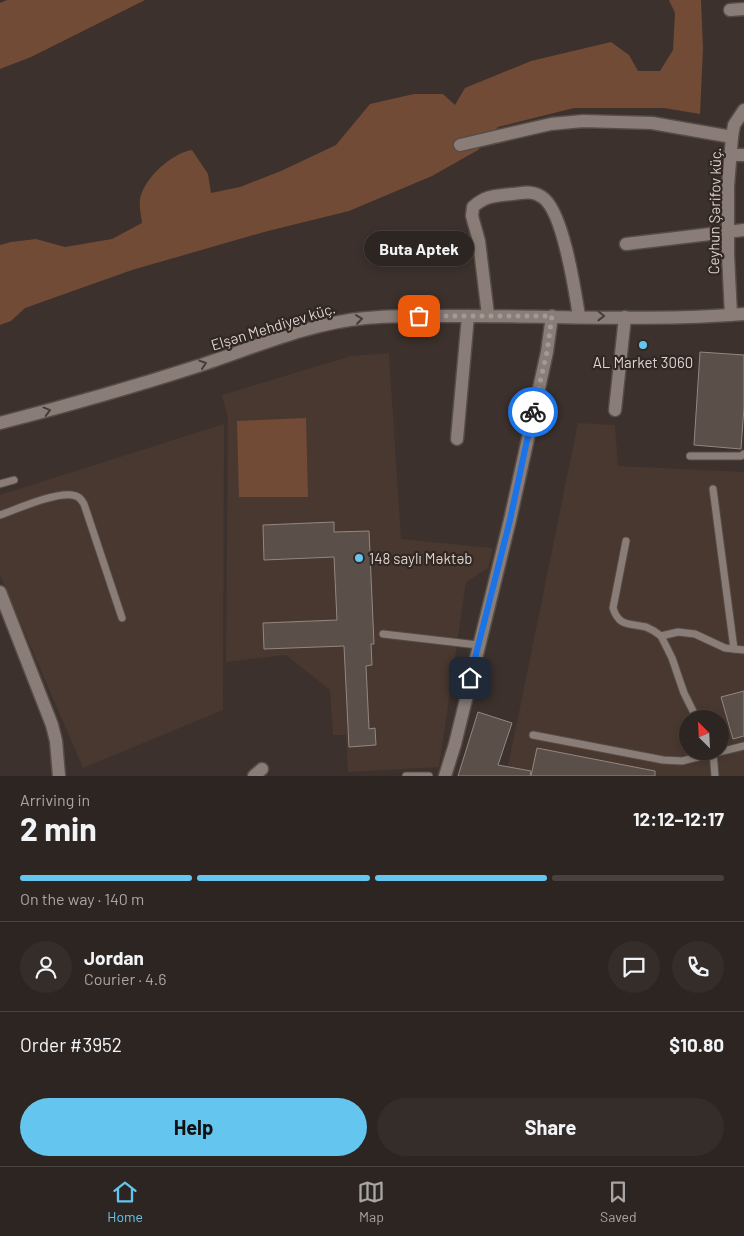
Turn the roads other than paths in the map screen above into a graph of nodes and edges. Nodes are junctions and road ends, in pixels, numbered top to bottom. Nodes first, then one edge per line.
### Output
1 (744, 9) edge
2 (730, 10) dead end
3 (744, 110) edge
4 (732, 137) junction
5 (460, 145) dead end
6 (731, 155) junction
7 (744, 155) edge
8 (744, 230) edge
9 (728, 232) junction
10 (626, 244) dead end
11 (738, 314) edge
12 (488, 315) junction
13 (468, 316) junction
14 (552, 316) junction
15 (579, 316) junction
16 (624, 317) junction
17 (615, 410) dead end
18 (0, 424) edge
19 (457, 438) dead end
20 (744, 454) edge
21 (690, 456) dead end
22 (14, 480) dead end
23 (0, 484) edge
24 (713, 489) dead end
25 (0, 515) edge
26 (626, 541) dead end
27 (0, 592) edge
28 (122, 618) dead end
29 (383, 634) dead end
30 (661, 636) junction
31 (478, 645) junction
32 (734, 649) junction
33 (744, 650) edge
34 (692, 710) edge
35 (533, 735) dead end
36 (744, 746) edge
37 (729, 749) edge
38 (686, 760) edge
39 (714, 760) edge
40 (59, 776) edge
41 (406, 776) edge
42 (429, 776) edge
43 (445, 776) edge
44 (715, 776) edge

1 - 2 street
3 - 4 street, Ceyhun Şərifov küç.
4 - 5 street
4 - 6 street, Ceyhun Şərifov küç.
6 - 7 street
6 - 9 street, Ceyhun Şərifov küç.
8 - 9 street
9 - 10 street
9 - 11 street, Ceyhun Şərifov küç.
11 - 16 street, Elşən Mehdiyev küç.
12 - 13 street, Elşən Mehdiyev küç.
12 - 14 street, Elşən Mehdiyev küç.
12 - 15 street
18 -> 13 street, Elşən Mehdiyev küç.
13 - 19 street
14 - 15 street, Elşən Mehdiyev küç.
14 - 31 street
15 -> 16 street, Elşən Mehdiyev küç.
16 - 17 street
20 - 21 lane
22 - 23 lane
24 - 32 lane
25 - 28 lane
26 - 30 lane
27 - 40 street
29 - 31 lane
30 - 32 lane
30 - 34 lane
31 - 43 street
32 - 33 lane
35 - 38 lane
36 - 37 lane
39 - 44 lane
41 - 42 lane

